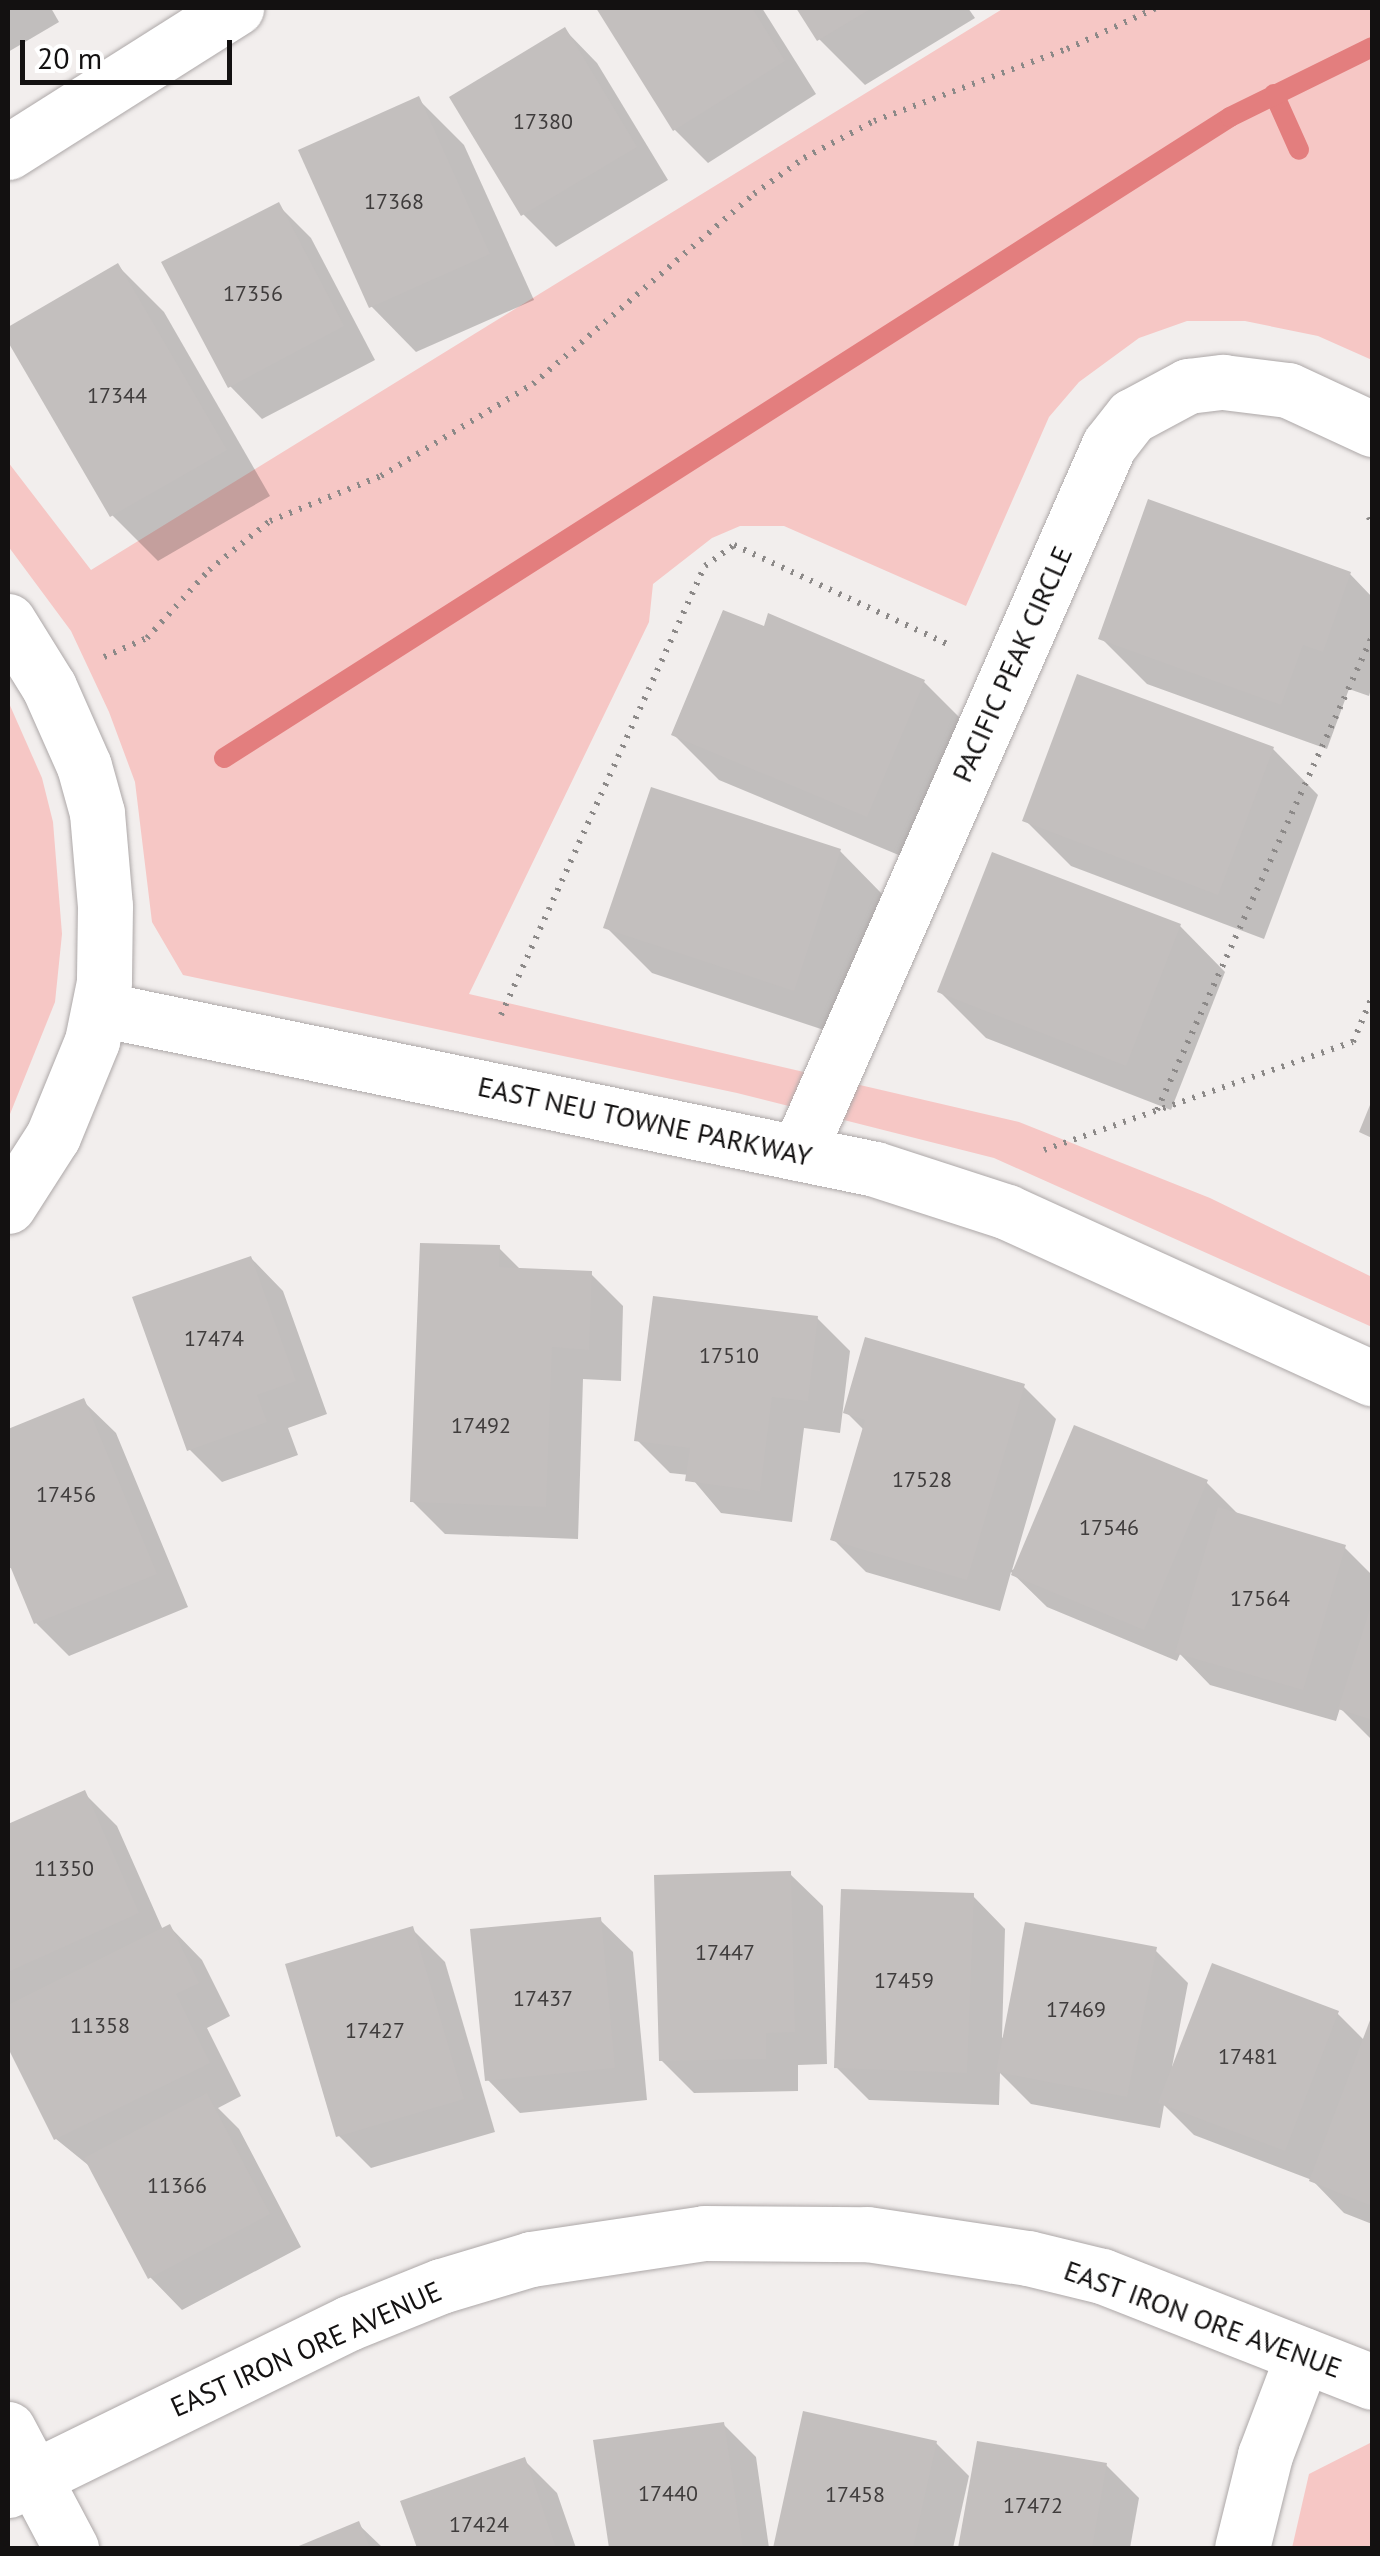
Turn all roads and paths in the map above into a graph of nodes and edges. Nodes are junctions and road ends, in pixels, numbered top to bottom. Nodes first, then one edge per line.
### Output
1 (236, 8) edge
2 (1156, 8) edge
3 (8, 152) edge
4 (1372, 429) edge
5 (1368, 517) dead end
6 (1372, 526) edge
7 (8, 621) edge
8 (1372, 637) edge
9 (950, 646) dead end
10 (99, 660) dead end
11 (1372, 997) edge
12 (100, 1009) junction
13 (500, 1015) dead end
14 (1156, 1110) junction
15 (1044, 1150) dead end
16 (798, 1154) junction
17 (8, 1206) edge
18 (1372, 1378) edge
19 (1303, 2355) junction
20 (1372, 2382) edge
21 (8, 2430) edge
22 (20, 2484) edge
23 (71, 2548) edge
24 (1242, 2548) edge

1 - 3 street
2 - 10 path
4 - 16 street, PACIFIC PEAK CIRCLE
5 - 6 path
7 - 12 street
8 - 14 path
9 - 13 path
11 - 14 path
12 - 16 street, EAST NEU TOWNE PARKWAY
12 - 17 street
14 - 15 path
16 - 18 street, EAST NEU TOWNE PARKWAY
19 - 20 street, EAST IRON ORE AVENUE
19 - 22 street, EAST IRON ORE AVENUE
19 - 24 street
21 - 22 street
22 - 23 street

